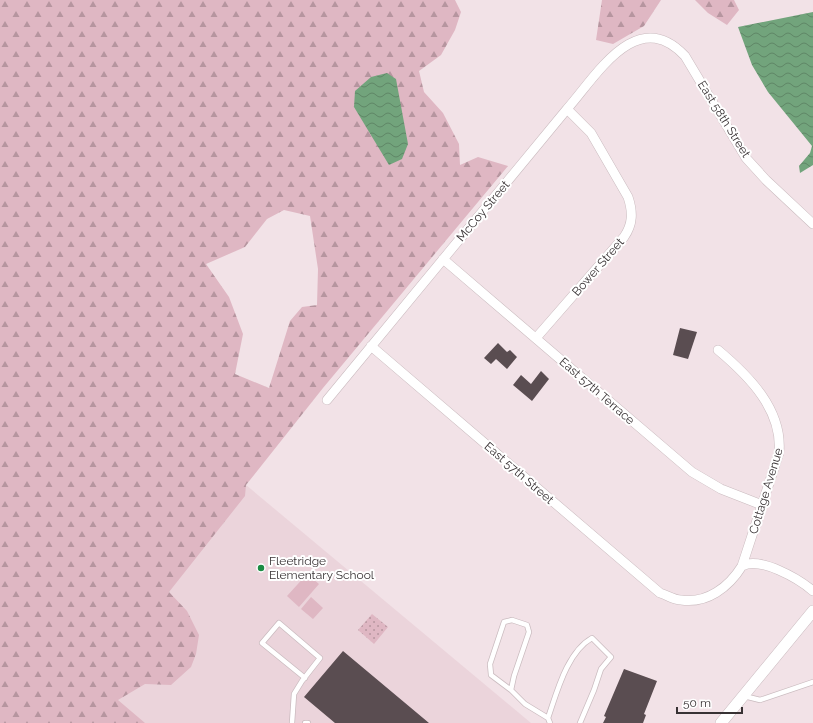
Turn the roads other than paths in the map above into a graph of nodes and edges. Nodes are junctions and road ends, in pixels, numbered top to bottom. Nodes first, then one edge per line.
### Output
1 (651, 37) joint
2 (567, 109) junction
3 (813, 224) edge
4 (443, 259) junction
5 (536, 338) junction
6 (371, 346) junction
7 (718, 350) dead end
8 (326, 400) dead end
9 (762, 505) junction
10 (742, 566) junction
11 (813, 591) edge
12 (669, 596) joint
13 (813, 611) edge
14 (305, 678) junction
15 (813, 682) edge
16 (511, 690) junction
17 (744, 696) junction
18 (548, 718) junction
19 (292, 723) edge
20 (305, 723) edge
21 (308, 723) edge
22 (550, 723) edge
23 (580, 723) edge
24 (721, 723) edge

1 - 2 street, McCoy Street
1 - 3 street, East 58th Street
2 - 4 street, McCoy Street
2 - 5 street, Bower Street
4 - 5 street, East 57th Terrace
4 - 6 street, McCoy Street
5 - 9 street, East 57th Terrace
6 - 8 street, McCoy Street
6 - 12 street, East 57th Street
7 - 9 street, Cottage Avenue
9 - 10 street, Cottage Avenue
10 - 11 street
10 - 12 street, Cottage Avenue
13 - 17 street
14 - 14 lane
14 - 19 lane
15 - 17 lane
16 - 16 lane
16 - 18 lane
17 - 24 street
18 - 22 lane
18 - 23 lane
20 - 21 lane

